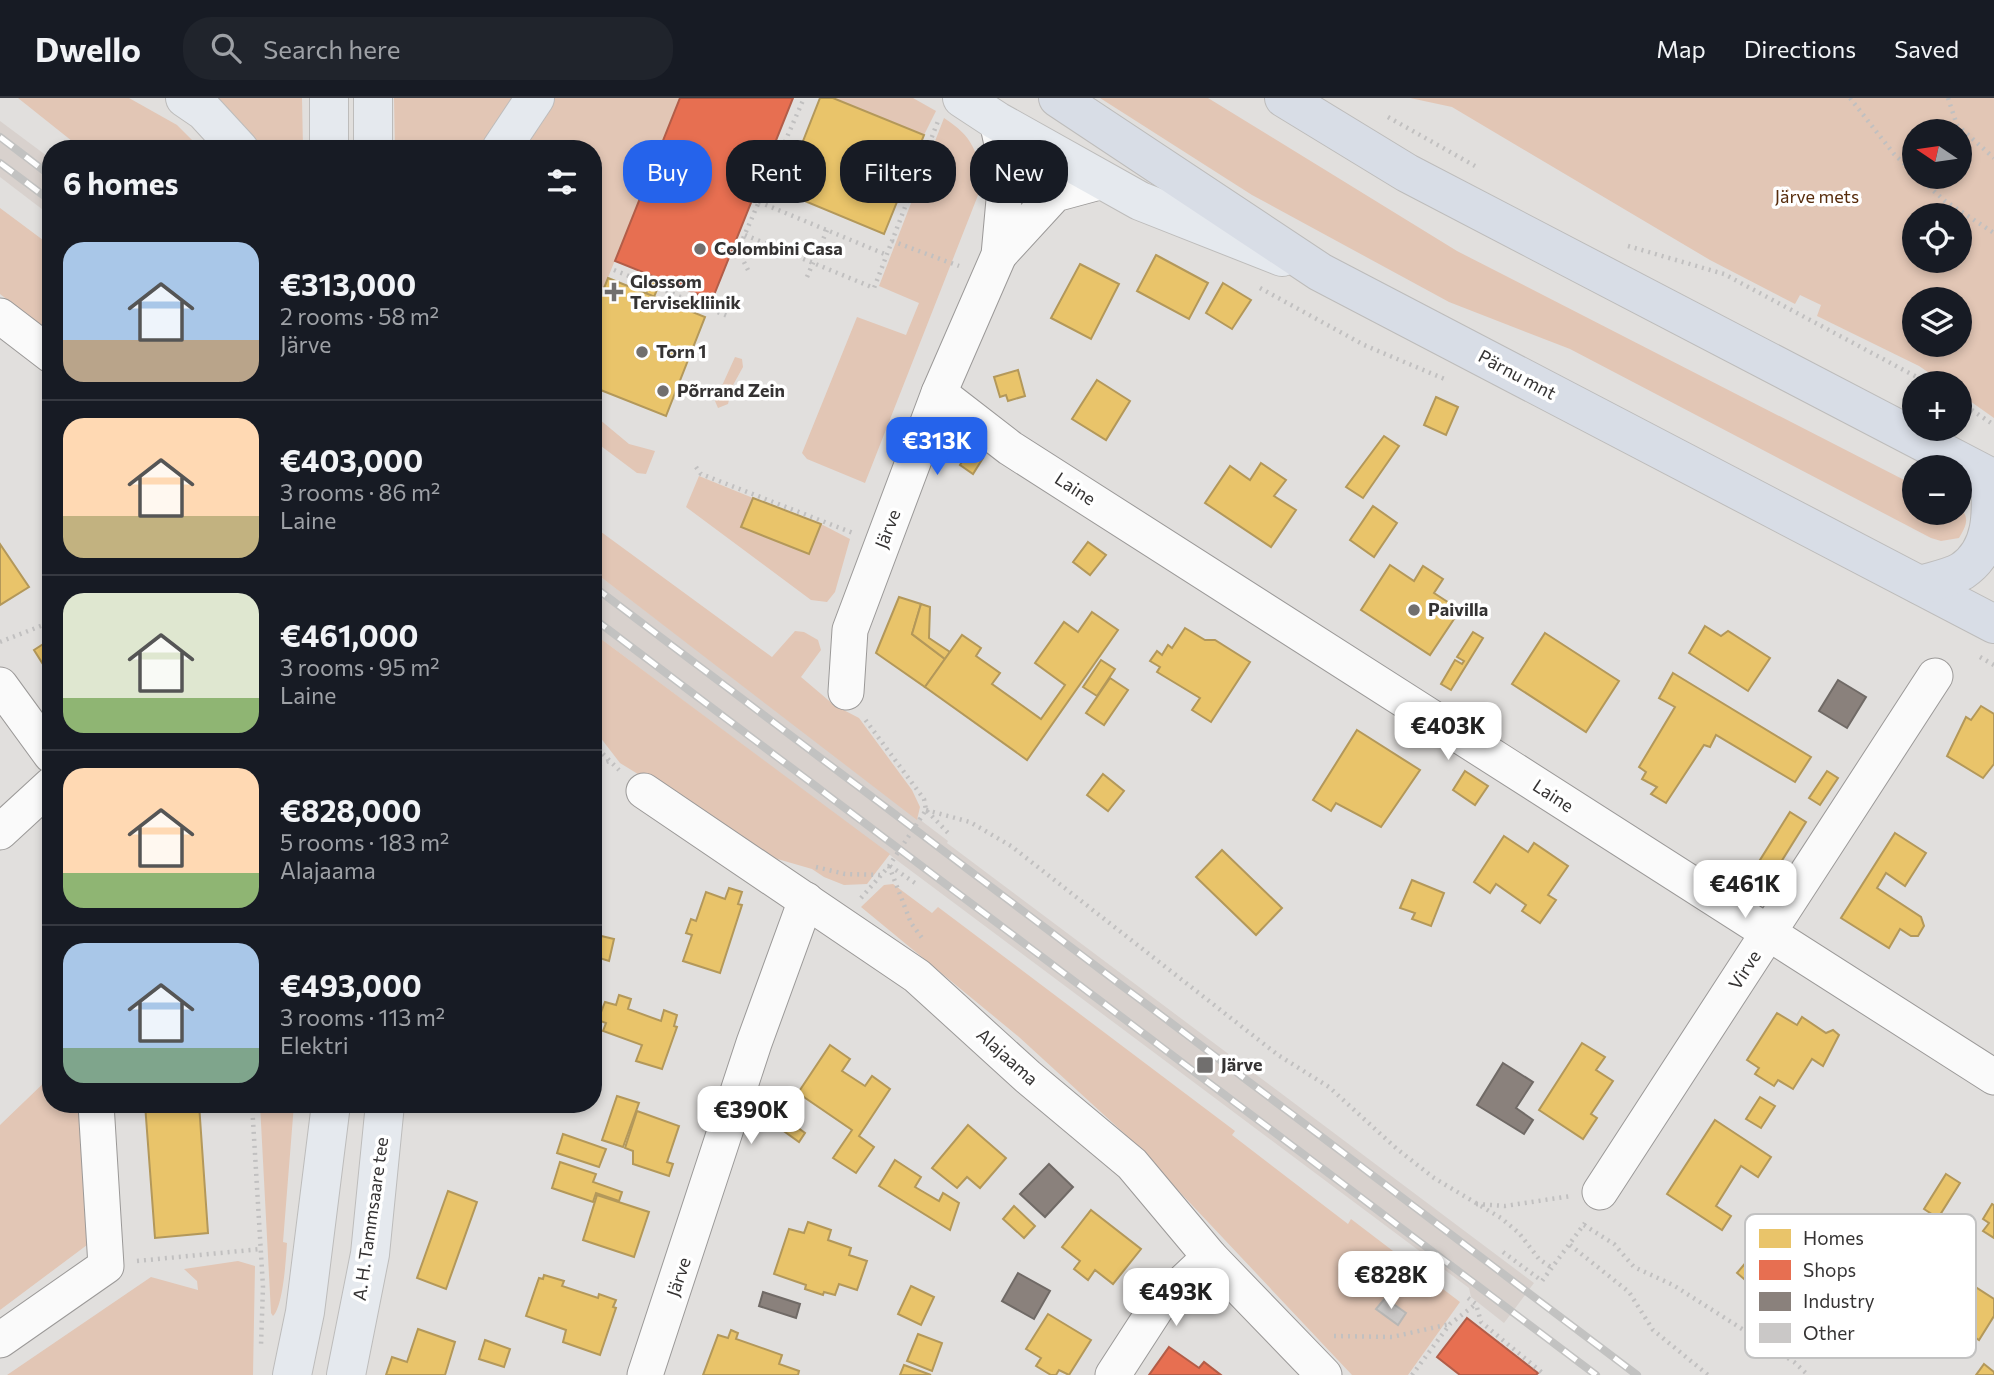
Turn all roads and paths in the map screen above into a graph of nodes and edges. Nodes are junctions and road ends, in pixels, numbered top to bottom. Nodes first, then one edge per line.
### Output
1 (184, 98) edge
2 (328, 98) edge
3 (373, 98) edge
4 (536, 98) edge
5 (804, 98) edge
6 (1058, 98) edge
7 (1284, 98) edge
8 (1850, 98) edge
9 (1948, 98) edge
10 (952, 106) edge
11 (1387, 117) dead end
12 (998, 121) junction
13 (231, 140) edge
14 (329, 140) edge
15 (373, 140) edge
16 (507, 140) edge
17 (786, 140) edge
18 (1994, 158) edge
19 (1902, 162) edge
20 (1483, 171) dead end
21 (1103, 181) junction
22 (1932, 189) edge
23 (759, 203) edge
24 (761, 203) edge
25 (827, 230) junction
26 (1994, 233) edge
27 (745, 236) junction
28 (892, 242) junction
29 (1616, 242) dead end
30 (887, 255) junction
31 (999, 255) junction
32 (813, 263) junction
33 (959, 266) dead end
34 (614, 270) dead end
35 (748, 270) dead end
36 (1320, 272) junction
37 (807, 277) dead end
38 (0, 316) edge
39 (730, 317) dead end
40 (42, 348) edge
41 (1906, 371) edge
42 (939, 393) junction
43 (1972, 409) edge
44 (1994, 425) edge
45 (696, 467) dead end
46 (1992, 478) edge
47 (856, 534) dead end
48 (1920, 585) junction
49 (42, 626) edge
50 (1987, 640) edge
51 (0, 642) edge
52 (1994, 665) edge
53 (1934, 676) dead end
54 (0, 685) edge
55 (846, 692) joint
56 (42, 743) edge
57 (609, 761) dead end
58 (602, 763) edge
59 (644, 791) dead end
60 (42, 793) edge
61 (926, 810) junction
62 (0, 832) edge
63 (951, 836) dead end
64 (889, 866) junction
65 (915, 883) dead end
66 (806, 900) junction
67 (840, 923) junction
68 (1768, 934) junction
69 (926, 944) dead end
70 (1994, 1077) edge
71 (97, 1113) edge
72 (253, 1113) edge
73 (330, 1113) edge
74 (384, 1113) edge
75 (1600, 1192) junction
76 (1473, 1204) junction
77 (1584, 1225) junction
78 (1570, 1245) junction
79 (261, 1249) junction
80 (1503, 1252) dead end
81 (1210, 1257) junction
82 (106, 1266) junction
83 (1552, 1268) junction
84 (1468, 1298) dead end
85 (1476, 1304) junction
86 (1450, 1324) junction
87 (1282, 1329) junction
88 (1745, 1331) edge
89 (0, 1340) edge
90 (261, 1351) dead end
91 (1788, 1358) edge
92 (292, 1375) edge
93 (346, 1375) edge
94 (645, 1375) edge
95 (1112, 1375) edge
96 (1324, 1375) edge
97 (1412, 1375) edge
98 (1545, 1375) edge
99 (1708, 1375) edge
100 (1808, 1375) edge

1 - 13 main road
2 - 14 main road
3 - 15 main road
4 - 16 main road
5 - 17 path
6 - 36 highway, Pärnu mnt
7 - 46 highway
8 - 19 path
9 - 18 path
10 - 12 main road
10 - 28 path
11 - 20 path
12 - 21 main road
12 - 31 street, Järve
21 - 31 street, Järve
21 - 36 main road
22 - 26 path
23 - 27 path
24 - 25 path
25 - 30 path
25 - 32 path
27 - 32 path
27 - 35 path
28 - 30 path
28 - 33 path
29 - 41 path
30 - 32 path
31 - 42 street, Järve
32 - 37 path
34 - 39 path
36 - 48 highway, Pärnu mnt
38 - 40 street
42 - 55 street, Järve
42 - 68 street, Laine
43 - 44 path
45 - 47 path
46 - 48 highway
48 - 50 highway, Pärnu mnt
49 - 51 path
50 - 52 path
53 - 68 street, Virve
54 - 56 street
55 - 61 path
57 - 58 path
59 - 66 street, Alajaama
60 - 62 street
61 - 63 path
61 - 64 path
61 - 76 path
64 - 65 path
64 - 67 path
64 - 69 path
66 - 67 street, Alajaama
66 - 94 street, Järve
67 - 81 street, Alajaama
68 - 70 street, Laine
68 - 75 street, Virve
71 - 82 street
72 - 79 path
73 - 92 main road
74 - 93 main road, A. H. Tammsaare tee
75 - 76 path
75 - 77 path
76 - 83 path
77 - 78 path
77 - 88 path
78 - 83 path
78 - 99 path
79 - 82 path
79 - 90 path
80 - 83 path
81 - 87 street, Alajaama
81 - 95 street
82 - 89 street
84 - 85 path
85 - 86 path
85 - 98 path
86 - 87 path
86 - 97 path
87 - 96 street, Alajaama
91 - 100 path

